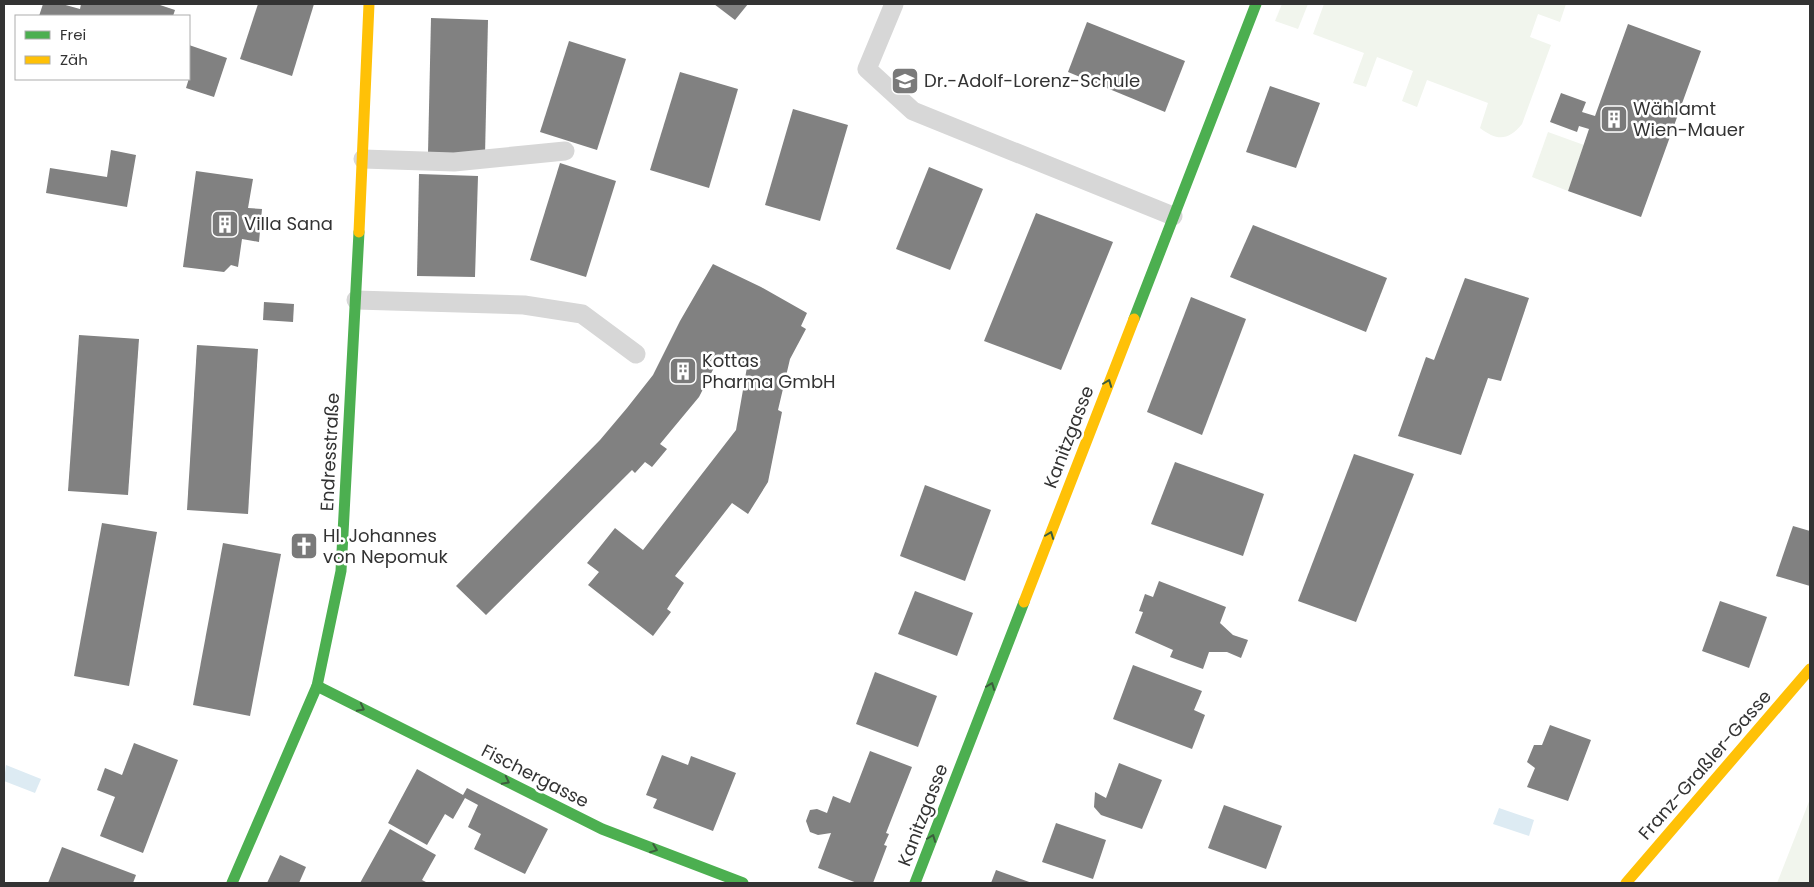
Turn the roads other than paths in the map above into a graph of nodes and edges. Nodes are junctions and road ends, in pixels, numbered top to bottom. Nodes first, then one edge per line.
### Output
1 (369, 4) edge
2 (894, 4) edge
3 (1256, 4) edge
4 (565, 151) dead end
5 (363, 159) junction
6 (1173, 216) junction
7 (356, 300) junction
8 (636, 354) dead end
9 (1810, 669) edge
10 (317, 686) junction
11 (232, 883) edge
12 (743, 883) edge
13 (915, 883) edge
14 (1626, 883) edge

1 - 5 street, Endresstraße
2 - 6 lane
3 - 6 street, Kanitzgasse
4 - 5 lane
5 - 7 street, Endresstraße
13 -> 6 street, Kanitzgasse
7 - 8 lane
7 - 10 street, Endresstraße
9 - 14 street, Franz-Graßler-Gasse
10 - 11 street, Endresstraße
10 -> 12 street, Fischergasse

